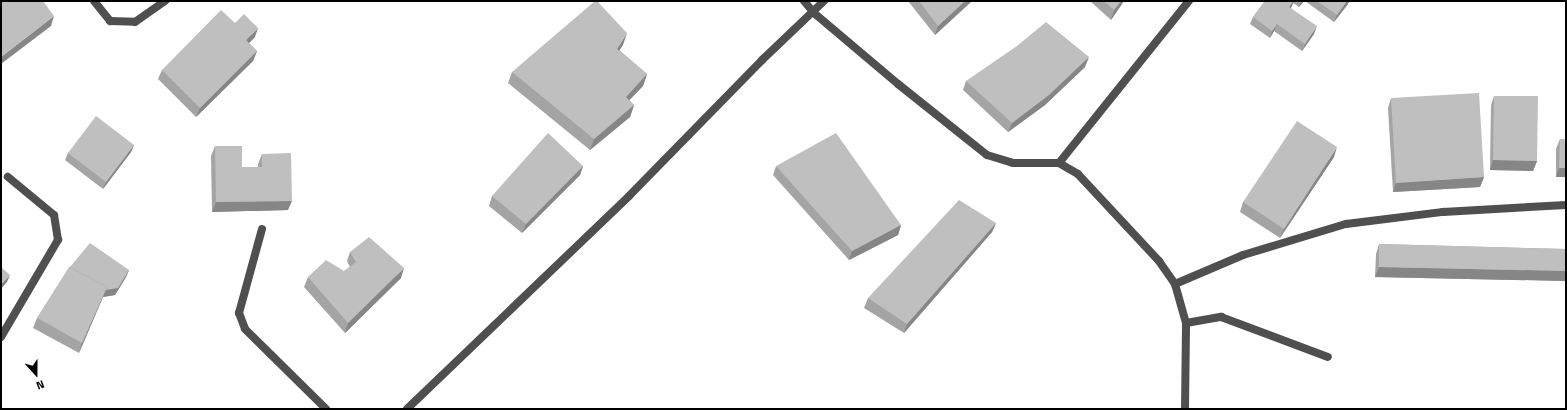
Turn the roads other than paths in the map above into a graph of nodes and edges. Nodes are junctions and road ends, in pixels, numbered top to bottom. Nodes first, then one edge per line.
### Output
1 (94, 1) edge
2 (165, 1) edge
3 (804, 1) edge
4 (824, 1) edge
5 (1189, 1) edge
6 (814, 13) junction
7 (1059, 163) junction
8 (8, 177) dead end
9 (1566, 206) edge
10 (262, 229) dead end
11 (1175, 284) junction
12 (1186, 323) junction
13 (1, 337) edge
14 (1328, 357) dead end
15 (326, 409) edge
16 (407, 409) edge
17 (1185, 409) edge

1 - 2 street
3 - 6 street
4 - 6 street
5 - 7 street
6 - 7 street
6 - 16 street
7 - 11 street
8 - 13 street
9 - 11 street
10 - 15 street
11 - 12 street
12 - 14 street
12 - 17 street

